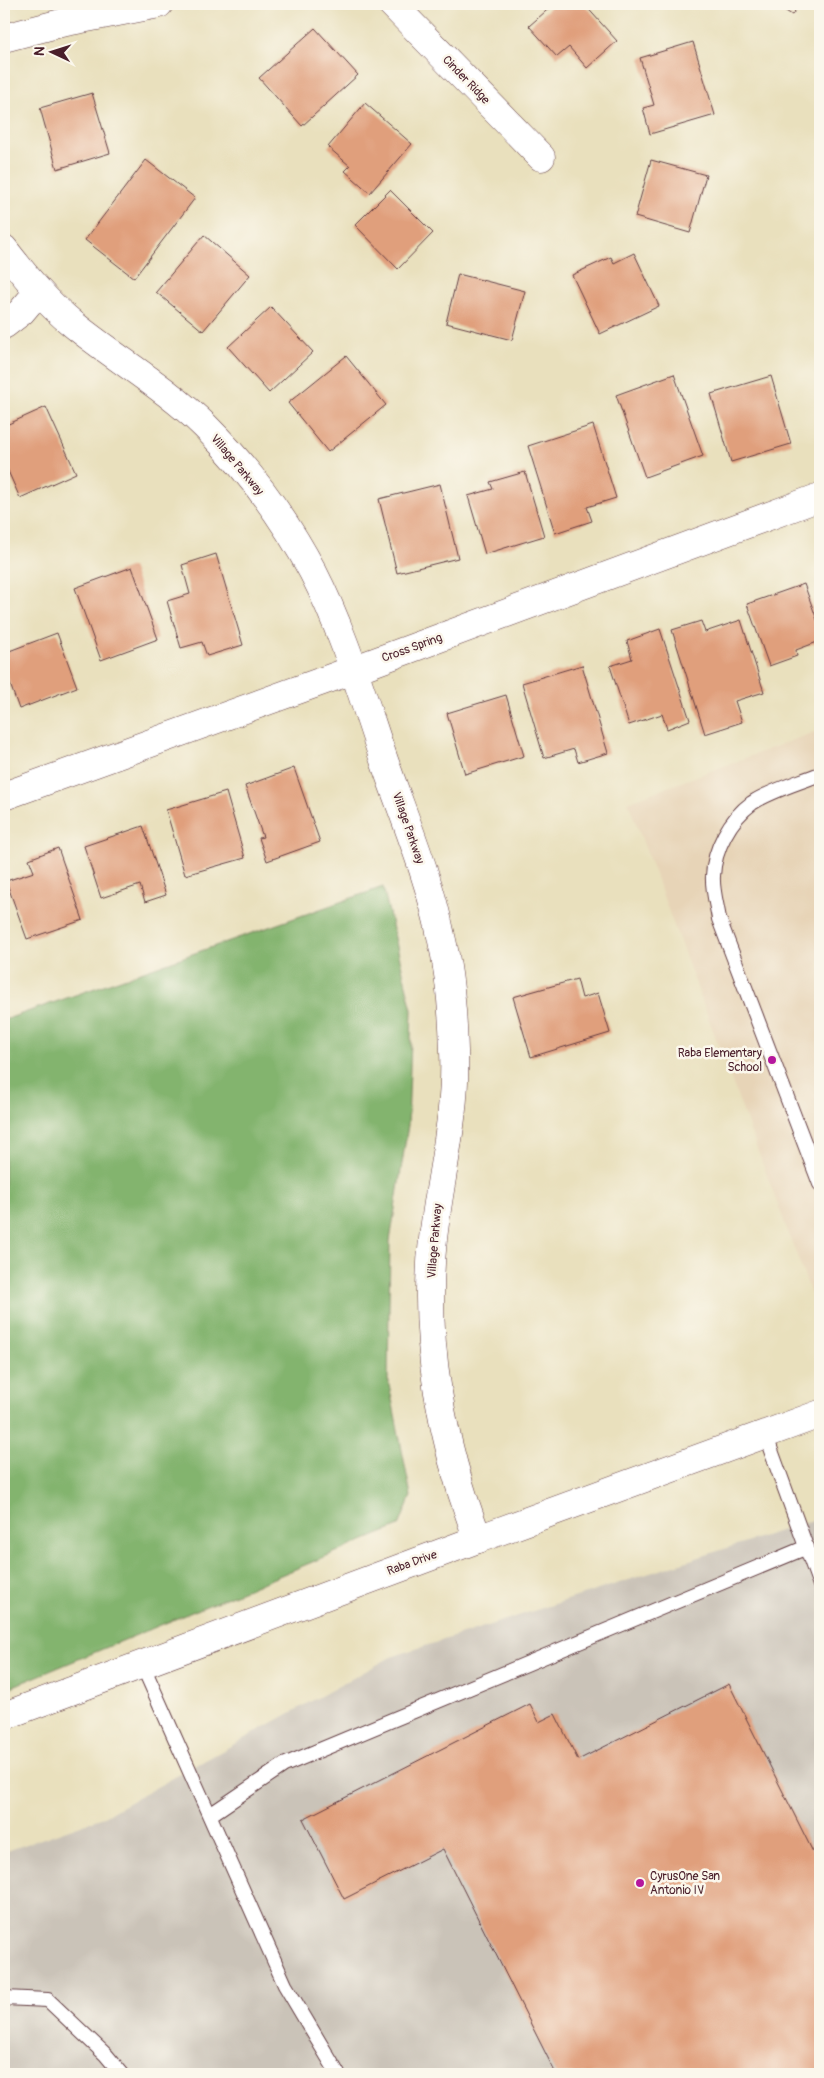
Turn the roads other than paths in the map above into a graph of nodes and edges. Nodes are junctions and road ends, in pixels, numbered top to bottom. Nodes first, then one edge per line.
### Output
1 (159, 4) edge
2 (392, 4) edge
3 (4, 38) edge
4 (541, 157) dead end
5 (4, 249) edge
6 (38, 292) junction
7 (4, 325) edge
8 (820, 497) edge
9 (353, 670) junction
10 (820, 774) edge
11 (4, 796) edge
12 (820, 1184) edge
13 (820, 1414) edge
14 (765, 1434) junction
15 (478, 1539) junction
16 (806, 1548) junction
17 (820, 1585) edge
18 (142, 1664) junction
19 (4, 1716) edge
20 (210, 1815) junction
21 (4, 1998) edge
22 (122, 2074) edge
23 (338, 2074) edge

1 - 3 street
2 - 4 street, Cinder Ridge
5 - 6 street, Village Parkway
6 - 7 street
6 - 9 street, Village Parkway
8 - 9 street, Cross Spring
9 - 11 street, Cross Spring
9 - 15 street, Village Parkway
10 - 12 lane
13 - 14 street, Raba Drive
14 - 15 street, Raba Drive
14 - 16 lane
15 - 18 street, Raba Drive
16 - 17 lane
16 - 20 lane
18 - 19 street, Raba Drive
18 - 20 lane
20 - 23 lane
21 - 22 lane

